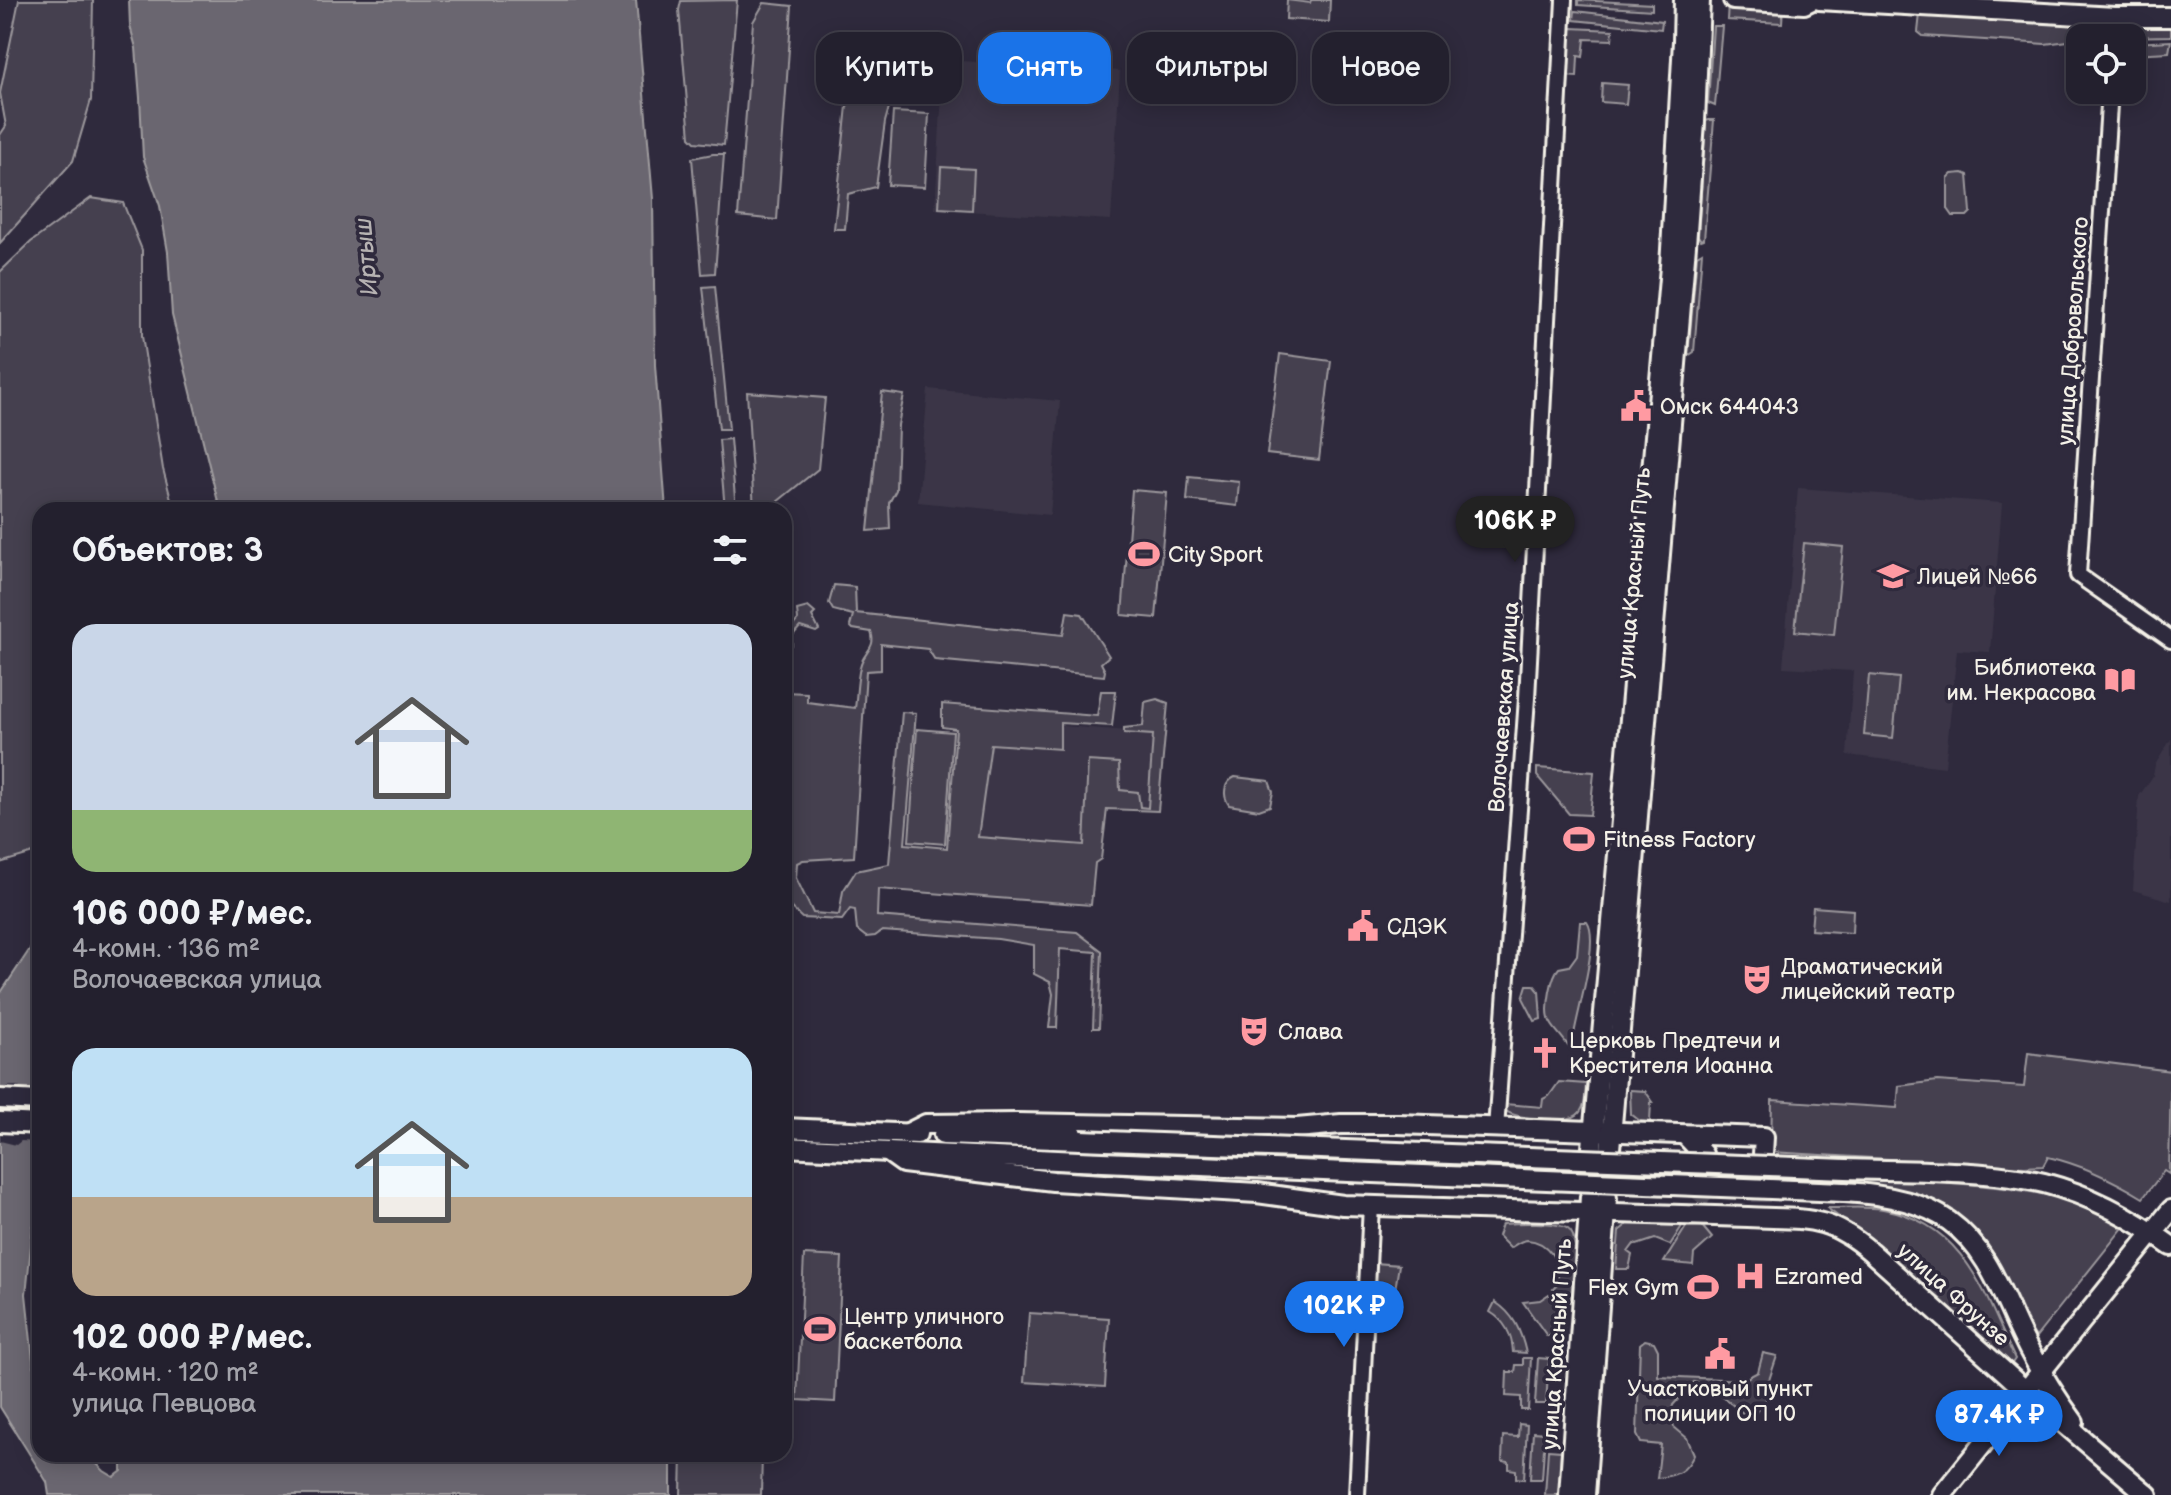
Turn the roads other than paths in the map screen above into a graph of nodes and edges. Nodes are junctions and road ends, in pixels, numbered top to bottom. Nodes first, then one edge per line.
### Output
1 (1564, 0) edge
2 (1684, 0) edge
3 (1700, 0) edge
4 (1733, 0) edge
5 (1812, 0) edge
6 (1819, 0) edge
7 (2162, 11) edge
8 (2115, 17) junction
9 (2115, 24) edge
10 (2109, 104) edge
11 (1656, 501) junction
12 (2171, 640) edge
13 (0, 1099) edge
14 (32, 1101) edge
15 (0, 1122) edge
16 (32, 1124) edge
17 (1297, 1128) junction
18 (1496, 1129) junction
19 (792, 1130) edge
20 (906, 1134) junction
21 (1685, 1135) junction
22 (820, 1139) junction
23 (1275, 1139) dead end
24 (1602, 1141) junction
25 (792, 1145) edge
26 (1764, 1145) dead end
27 (889, 1153) junction
28 (1703, 1154) tunnel mouth
29 (1278, 1183) tunnel mouth
30 (1314, 1201) junction
31 (1698, 1202) tunnel mouth
32 (1371, 1205) junction
33 (1598, 1205) junction
34 (2171, 1210) edge
35 (1678, 1216) junction
36 (2153, 1233) junction
37 (2171, 1246) edge
38 (2041, 1371) junction
39 (2026, 1391) junction
40 (2096, 1452) junction
41 (1357, 1495) edge
42 (1569, 1495) edge
43 (1585, 1495) edge
44 (1942, 1495) edge
45 (2148, 1495) edge

1 - 18 street, Волочаевская улица
2 - 11 main road, улица Красный Путь
3 - 11 main road, улица Красный Путь
4 - 5 main road
6 - 8 main road
7 - 8 main road
8 - 9 street
10 - 12 street, улица Добровольского
11 - 24 main road, улица Красный Путь
13 - 14 main road
15 - 16 main road
17 - 18 main road
17 - 20 main road
17 - 23 main road
18 - 24 main road
19 - 22 main road
20 - 22 main road
20 - 36 main road, bridge
21 - 24 main road
21 - 26 main road
21 - 28 main road
22 - 25 main road
22 - 27 main road
27 - 30 main road, улица Фрунзе
27 - 38 main road, улица Фрунзе, bridge
29 - 30 main road
30 - 32 main road, улица Фрунзе
31 - 35 main road
32 - 33 main road, улица Фрунзе
32 - 41 street
33 - 35 main road, улица Фрунзе
33 - 42 main road, улица Красный Путь
33 - 43 main road, улица Красный Путь
34 - 36 main road
35 - 39 main road, улица Фрунзе
36 - 37 main road
36 - 38 main road
38 - 39 main road
38 - 40 main road, улица Фрунзе
39 - 40 main road, улица Фрунзе
39 - 44 main road
40 - 45 main road, улица Фрунзе

